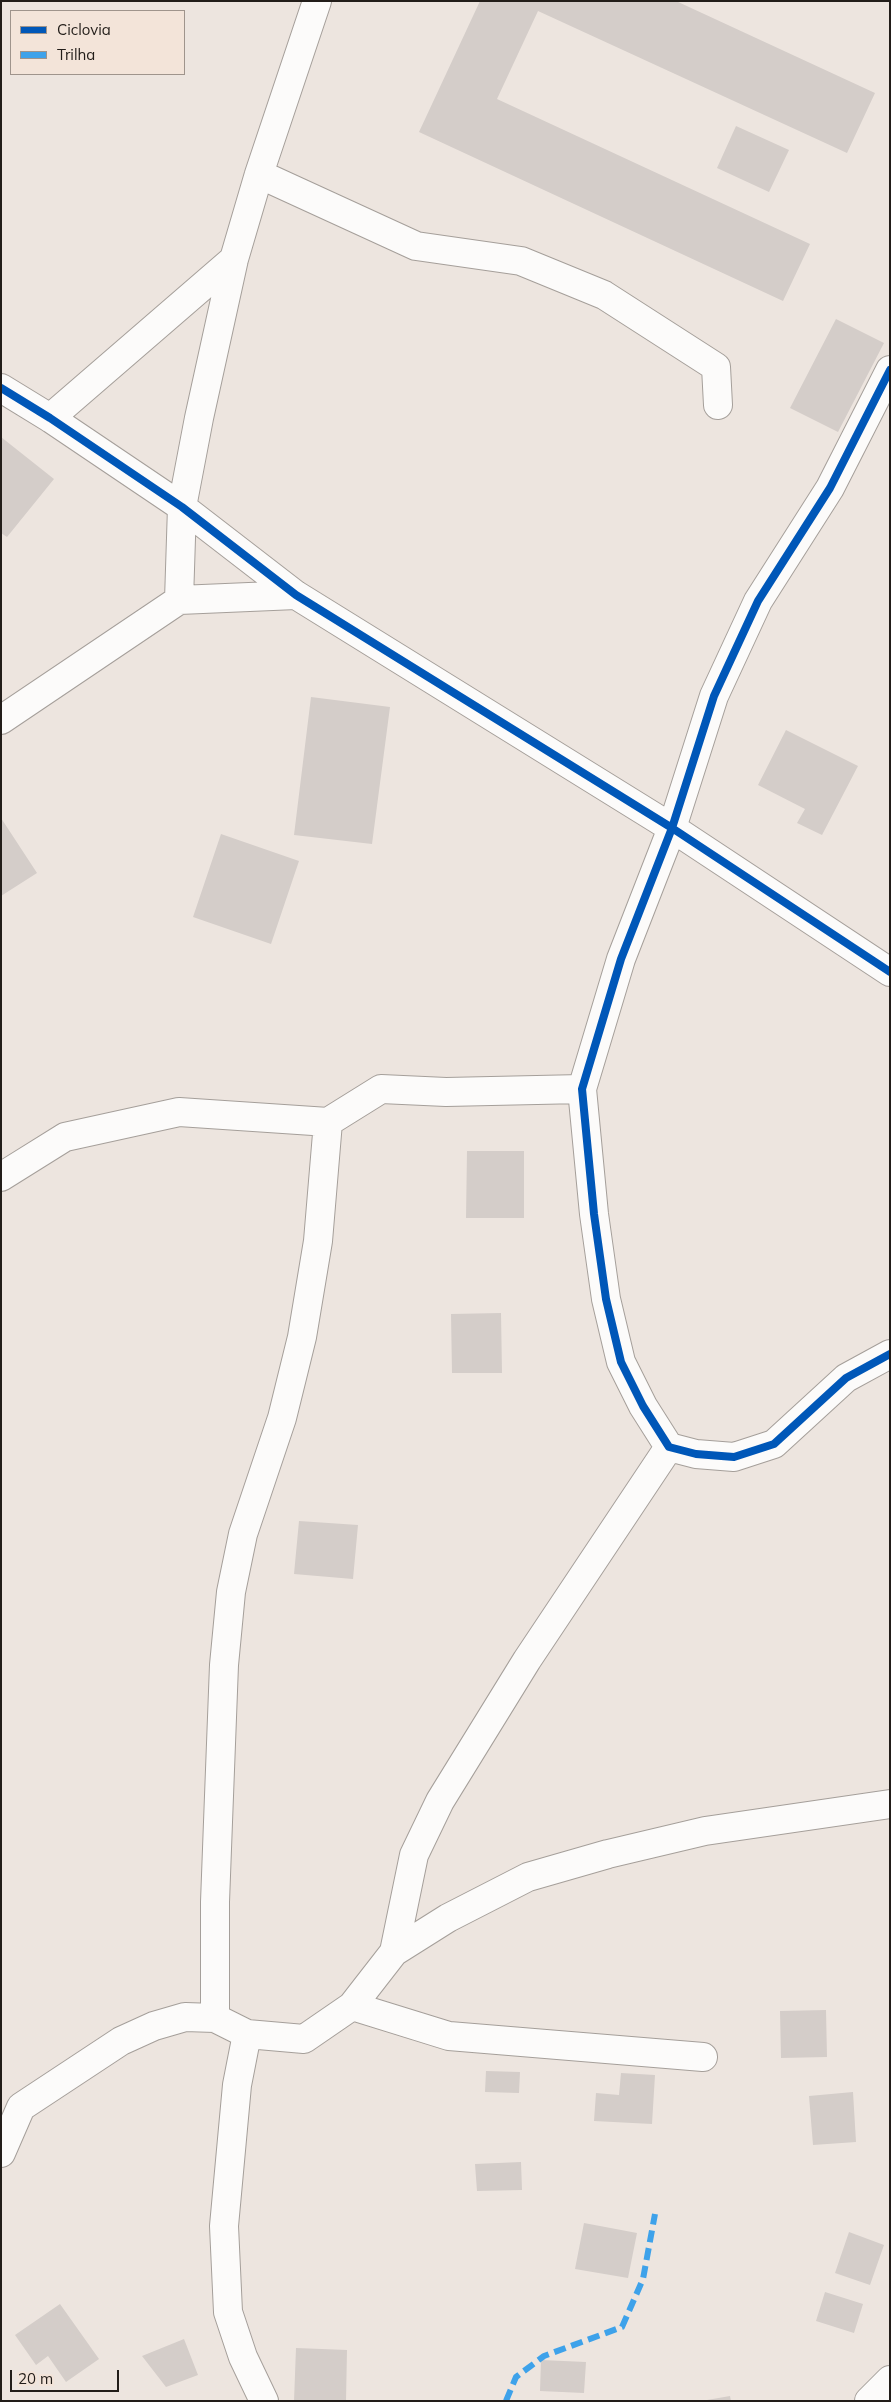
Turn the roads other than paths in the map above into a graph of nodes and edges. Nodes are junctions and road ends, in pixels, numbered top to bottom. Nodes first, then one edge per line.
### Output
1 (316, 1) edge
2 (259, 174) junction
3 (234, 260) junction
4 (890, 370) edge
5 (1, 388) edge
6 (718, 405) dead end
7 (50, 418) junction
8 (182, 507) junction
9 (296, 596) junction
10 (179, 600) junction
11 (1, 720) edge
12 (672, 828) junction
13 (890, 972) edge
14 (582, 1089) junction
15 (328, 1122) junction
16 (1, 1177) edge
17 (890, 1354) edge
18 (670, 1447) junction
19 (890, 1804) edge
20 (394, 1952) junction
21 (352, 2006) junction
22 (215, 2018) junction
23 (247, 2034) junction
24 (703, 2057) dead end
25 (11, 2111) edge
26 (1, 2153) edge
27 (890, 2380) edge
28 (264, 2401) edge
29 (869, 2401) edge

1 - 2 street
2 - 3 street
2 - 6 street
3 - 7 street
3 - 8 street
4 - 12 street
5 - 7 street
7 - 8 street
8 - 9 street
8 - 10 street
9 - 10 street
9 - 12 street
10 - 11 street
12 - 13 street
12 - 14 street
14 - 15 street
14 - 18 street
15 - 16 street
15 - 22 street
17 - 18 street
18 - 20 street
19 - 20 street
20 - 21 street
21 - 23 street
21 - 24 street
22 - 23 street
22 - 25 street
23 - 28 street
25 - 26 street
27 - 29 street

